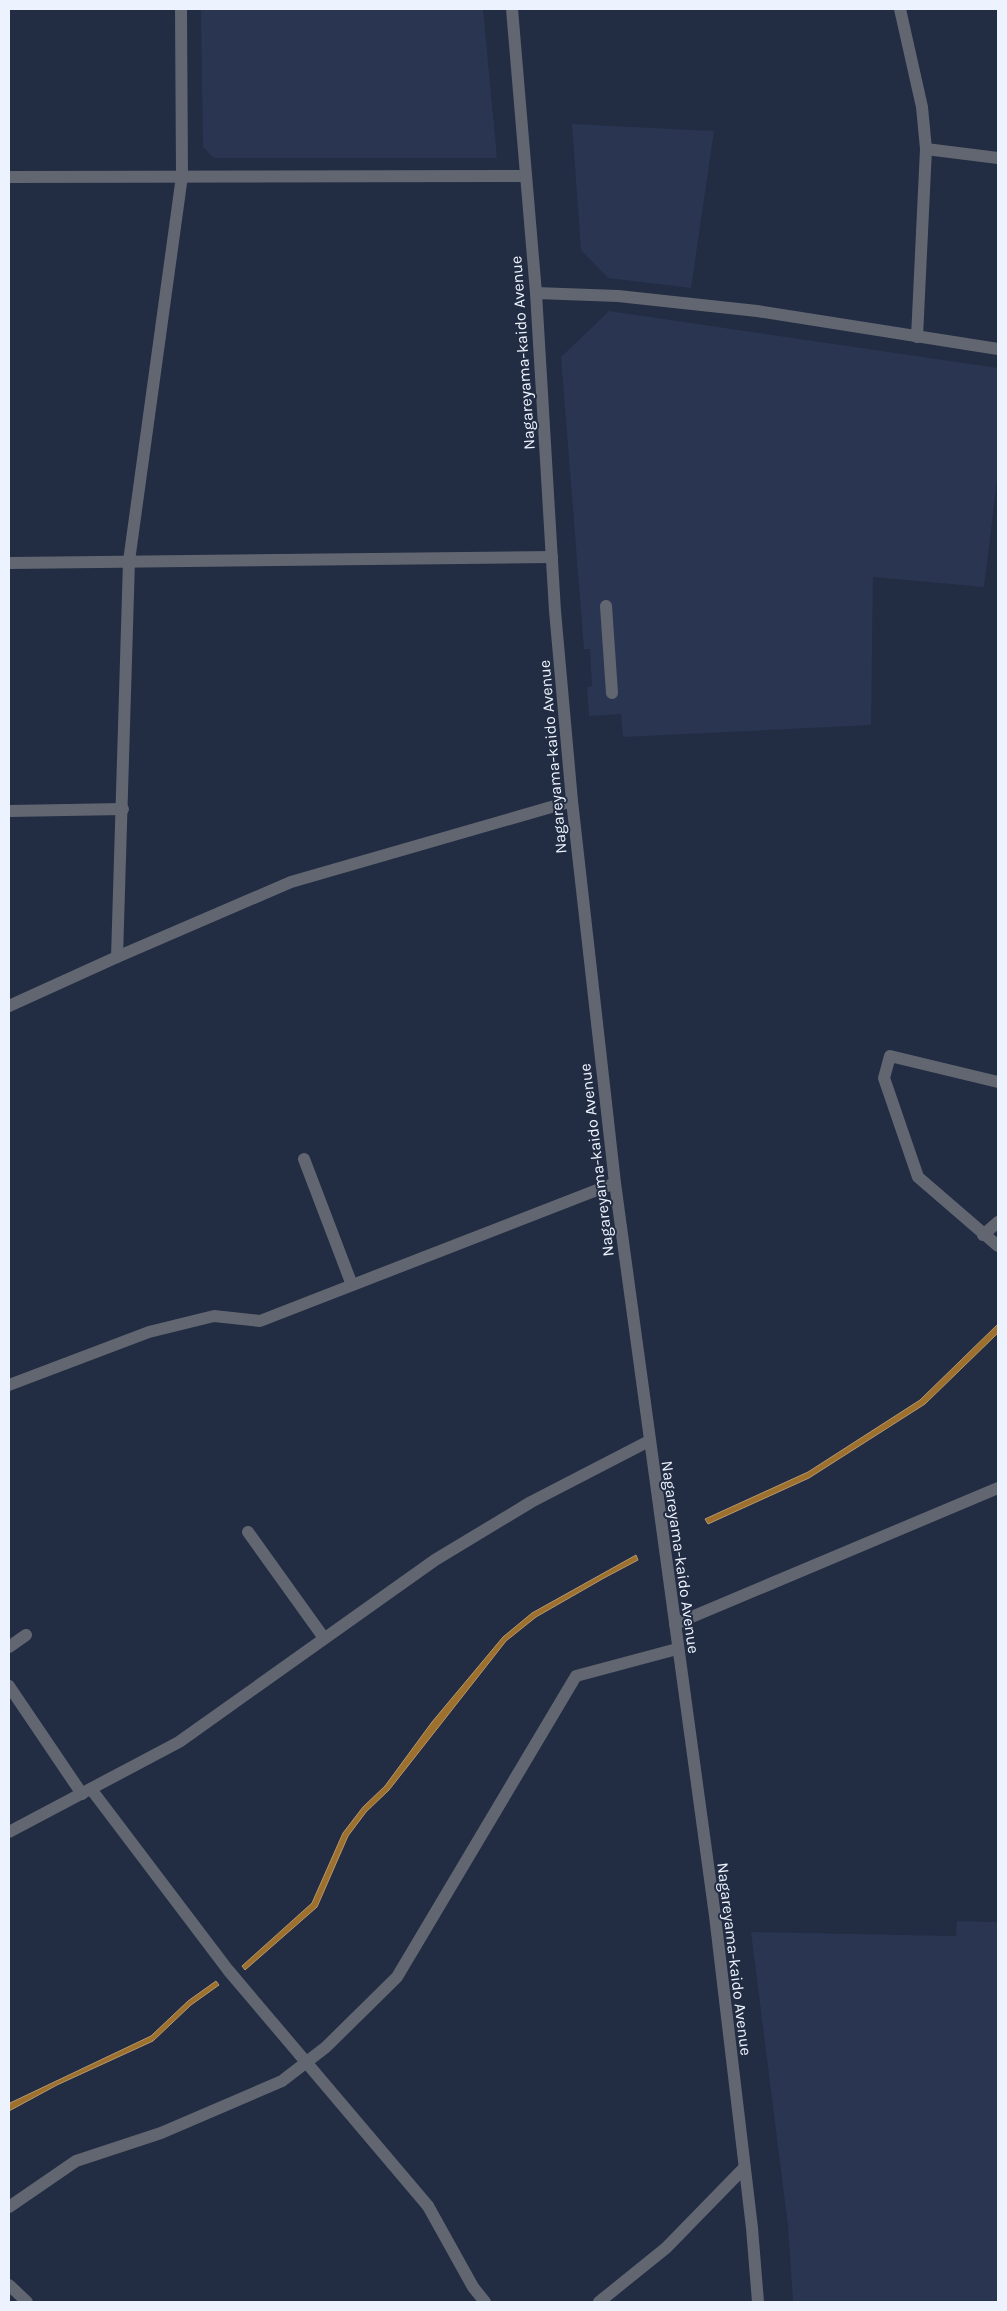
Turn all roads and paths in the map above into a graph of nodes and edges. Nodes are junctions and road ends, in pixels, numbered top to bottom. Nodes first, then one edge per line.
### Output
1 (181, 9) edge
2 (512, 9) edge
3 (900, 9) edge
4 (926, 149) junction
5 (998, 158) edge
6 (182, 176) junction
7 (525, 176) junction
8 (9, 177) edge
9 (536, 293) junction
10 (917, 337) junction
11 (998, 349) edge
12 (552, 557) junction
13 (129, 561) junction
14 (9, 563) edge
15 (606, 606) dead end
16 (612, 693) dead end
17 (572, 800) junction
18 (123, 809) junction
19 (9, 810) edge
20 (117, 957) junction
21 (9, 1006) edge
22 (998, 1082) edge
23 (304, 1158) dead end
24 (614, 1182) junction
25 (998, 1222) edge
26 (983, 1235) junction
27 (998, 1246) edge
28 (352, 1285) junction
29 (9, 1385) edge
30 (649, 1441) junction
31 (998, 1488) edge
32 (248, 1532) dead end
33 (675, 1624) junction
34 (26, 1635) dead end
35 (324, 1638) junction
36 (9, 1647) edge
37 (677, 1649) junction
38 (9, 1686) edge
39 (86, 1791) junction
40 (9, 1832) edge
41 (306, 2062) junction
42 (744, 2168) junction
43 (9, 2207) edge
44 (9, 2284) edge
45 (27, 2302) edge
46 (485, 2302) edge
47 (599, 2302) edge
48 (758, 2302) edge

1 - 6 street
2 - 7 street, Nagareyama-kaido Avenue
3 - 4 street
4 - 5 street
4 - 10 street
6 - 7 street
6 - 8 street
6 - 13 street
7 - 9 street, Nagareyama-kaido Avenue
9 - 10 street
9 - 12 street, Nagareyama-kaido Avenue
10 - 11 street
12 - 13 street
12 - 17 street, Nagareyama-kaido Avenue
13 - 14 street
13 - 18 street
15 - 16 street
17 - 20 street
17 - 24 street, Nagareyama-kaido Avenue
18 - 19 street
18 - 20 street
20 - 21 street
22 - 26 street
23 - 28 street
24 - 28 street
24 - 30 street, Nagareyama-kaido Avenue
25 - 26 street
26 - 27 street
28 - 29 street
30 - 33 street, Nagareyama-kaido Avenue
30 - 35 street
31 - 33 street
32 - 35 street
33 - 37 street, Nagareyama-kaido Avenue
34 - 36 street
35 - 39 street
37 - 41 street
37 - 42 street, Nagareyama-kaido Avenue
38 - 39 street
39 - 40 street
39 - 41 street
41 - 43 street
41 - 46 street
42 - 47 street
42 - 48 street, Nagareyama-kaido Avenue
44 - 45 street

